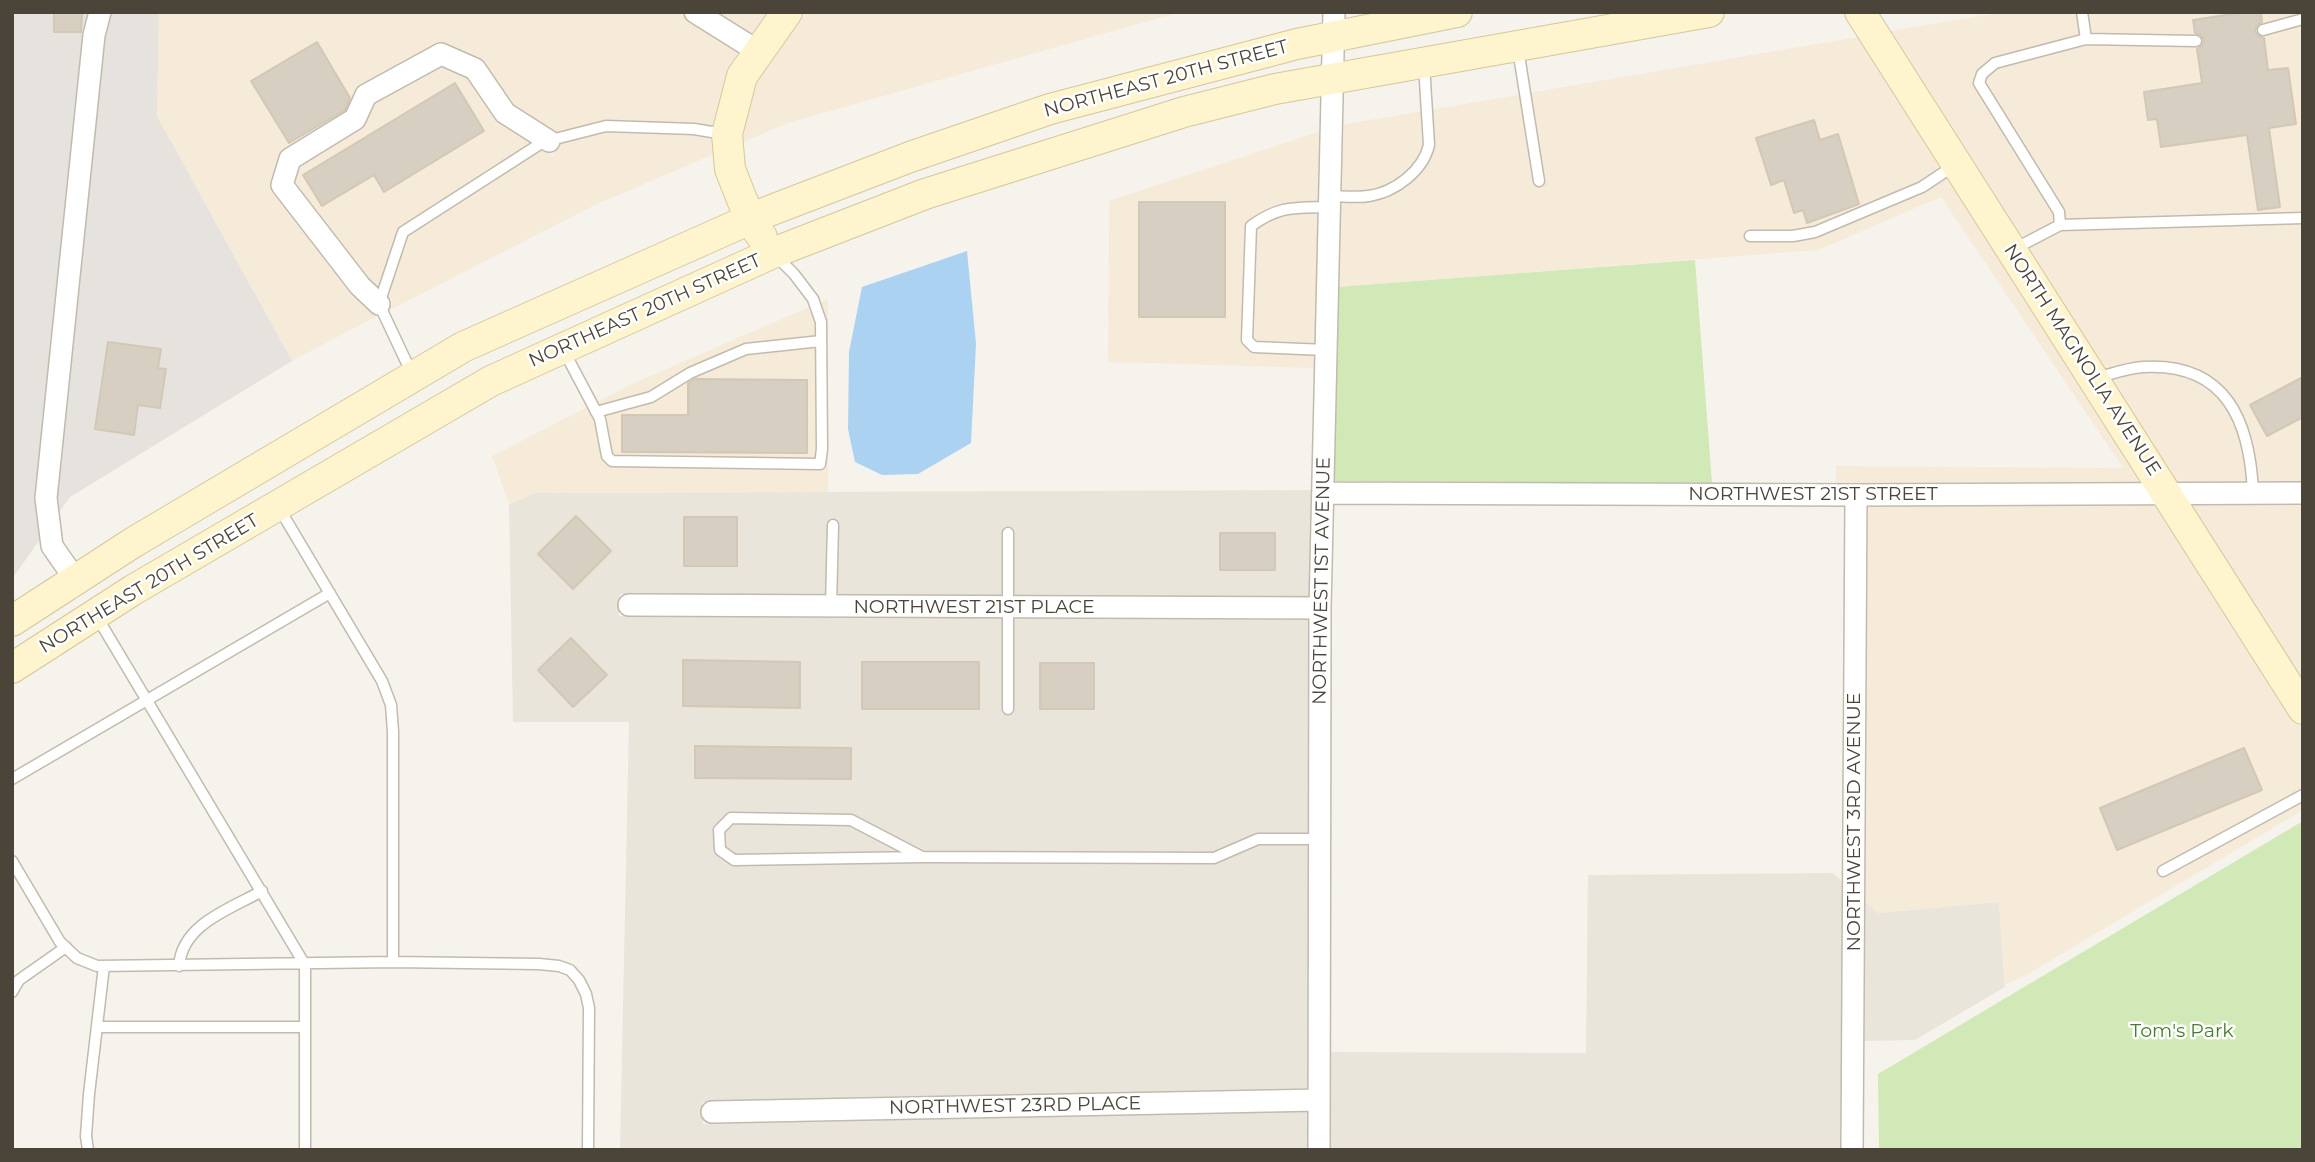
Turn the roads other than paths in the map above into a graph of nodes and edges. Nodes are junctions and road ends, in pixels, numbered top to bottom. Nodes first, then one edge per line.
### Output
1 (100, 12) edge
2 (695, 12) edge
3 (787, 12) edge
4 (1709, 12) edge
5 (1860, 12) edge
6 (2082, 12) edge
7 (1441, 14) edge
8 (2303, 19) edge
9 (1334, 25) edge
10 (2263, 30) dead end
11 (2086, 39) junction
12 (2196, 41) dead end
13 (1518, 46) junction
14 (759, 52) junction
15 (1423, 62) junction
16 (1332, 78) junction
17 (727, 134) junction
18 (549, 141) junction
19 (1957, 164) junction
20 (1539, 181) dead end
21 (1329, 202) junction
22 (2303, 218) edge
23 (750, 220) junction
24 (2060, 225) junction
25 (1750, 236) dead end
26 (2012, 250) junction
27 (773, 253) junction
28 (379, 304) junction
29 (821, 341) junction
30 (563, 348) junction
31 (1326, 350) junction
32 (413, 376) junction
33 (2094, 379) junction
34 (596, 412) junction
35 (1323, 493) junction
36 (2167, 493) junction
37 (2253, 493) junction
38 (2303, 493) edge
39 (1856, 495) junction
40 (278, 505) junction
41 (833, 525) dead end
42 (1008, 533) dead end
43 (75, 579) junction
44 (330, 593) junction
45 (629, 605) dead end
46 (831, 606) junction
47 (1009, 607) junction
48 (1320, 608) junction
49 (96, 614) junction
50 (19, 616) edge
51 (12, 667) edge
52 (148, 701) junction
53 (1008, 709) dead end
54 (2303, 709) edge
55 (12, 779) edge
56 (2303, 794) edge
57 (1320, 839) junction
58 (922, 857) junction
59 (12, 861) edge
60 (2163, 870) dead end
61 (262, 891) junction
62 (66, 947) junction
63 (393, 962) junction
64 (179, 965) junction
65 (305, 965) junction
66 (104, 966) junction
67 (12, 992) edge
68 (97, 1027) junction
69 (305, 1027) junction
70 (1319, 1100) junction
71 (712, 1112) dead end
72 (88, 1150) edge
73 (304, 1150) edge
74 (588, 1150) edge
75 (1319, 1150) edge
76 (1852, 1150) edge

1 - 43 street
2 - 14 street
3 - 14 main road
4 - 13 main road, NORTHEAST 20TH STREET
5 - 19 main road, NORTH MAGNOLIA AVENUE
6 - 11 lane
7 - 9 main road, NORTHEAST 20TH STREET
8 - 10 lane
9 - 16 street, NORTHWEST 1ST AVENUE
9 - 23 main road, NORTHEAST 20TH STREET
11 - 12 lane
11 - 24 lane
13 - 15 main road, NORTHEAST 20TH STREET
13 - 20 lane
14 - 17 main road
15 - 16 main road, NORTHEAST 20TH STREET
15 - 21 lane
16 - 21 street, NORTHWEST 1ST AVENUE
16 - 27 main road, NORTHEAST 20TH STREET
17 - 18 lane
17 - 23 main road
18 - 28 lane
18 - 28 street
19 - 25 lane
19 - 26 main road, NORTH MAGNOLIA AVENUE
21 - 31 street, NORTHWEST 1ST AVENUE
21 - 31 lane
22 - 24 lane
23 - 27 main road
23 - 32 main road, NORTHEAST 20TH STREET
24 - 26 lane
26 - 33 main road, NORTH MAGNOLIA AVENUE
27 - 29 lane
27 - 30 main road, NORTHEAST 20TH STREET
28 - 32 lane
29 - 34 lane
29 - 34 lane
30 - 34 lane
30 - 40 main road, NORTHEAST 20TH STREET
31 - 35 street, NORTHWEST 1ST AVENUE
32 - 43 main road, NORTHEAST 20TH STREET
33 - 36 main road, NORTH MAGNOLIA AVENUE
33 - 37 lane
35 - 39 street, NORTHWEST 21ST STREET
35 - 48 street, NORTHWEST 1ST AVENUE
36 - 37 street, NORTHWEST 21ST STREET
36 - 39 street, NORTHWEST 21ST STREET
36 - 54 main road, NORTH MAGNOLIA AVENUE
37 - 38 street, NORTHWEST 21ST STREET
39 - 76 street, NORTHWEST 3RD AVENUE
40 - 44 lane
40 - 49 main road, NORTHEAST 20TH STREET
41 - 46 lane
42 - 47 lane
43 - 49 main road
43 - 50 main road, NORTHEAST 20TH STREET
44 - 52 lane
44 - 63 lane
45 - 46 street, NORTHWEST 21ST PLACE
46 - 47 street, NORTHWEST 21ST PLACE
47 - 48 street, NORTHWEST 21ST PLACE
47 - 53 lane
48 - 57 street, NORTHWEST 1ST AVENUE
49 - 51 main road, NORTHEAST 20TH STREET
49 - 52 lane
52 - 55 lane
52 - 61 lane
56 - 60 lane
57 - 58 lane
57 - 70 street, NORTHWEST 1ST AVENUE
58 - 58 lane
59 - 62 lane
61 - 64 lane
61 - 65 lane
62 - 66 lane
62 - 67 lane
63 - 65 lane
63 - 74 lane
64 - 65 lane
64 - 66 lane
65 - 69 lane
66 - 68 lane
68 - 69 lane
68 - 72 lane
69 - 73 lane
70 - 71 street, NORTHWEST 23RD PLACE
70 - 75 street, NORTHWEST 1ST AVENUE

